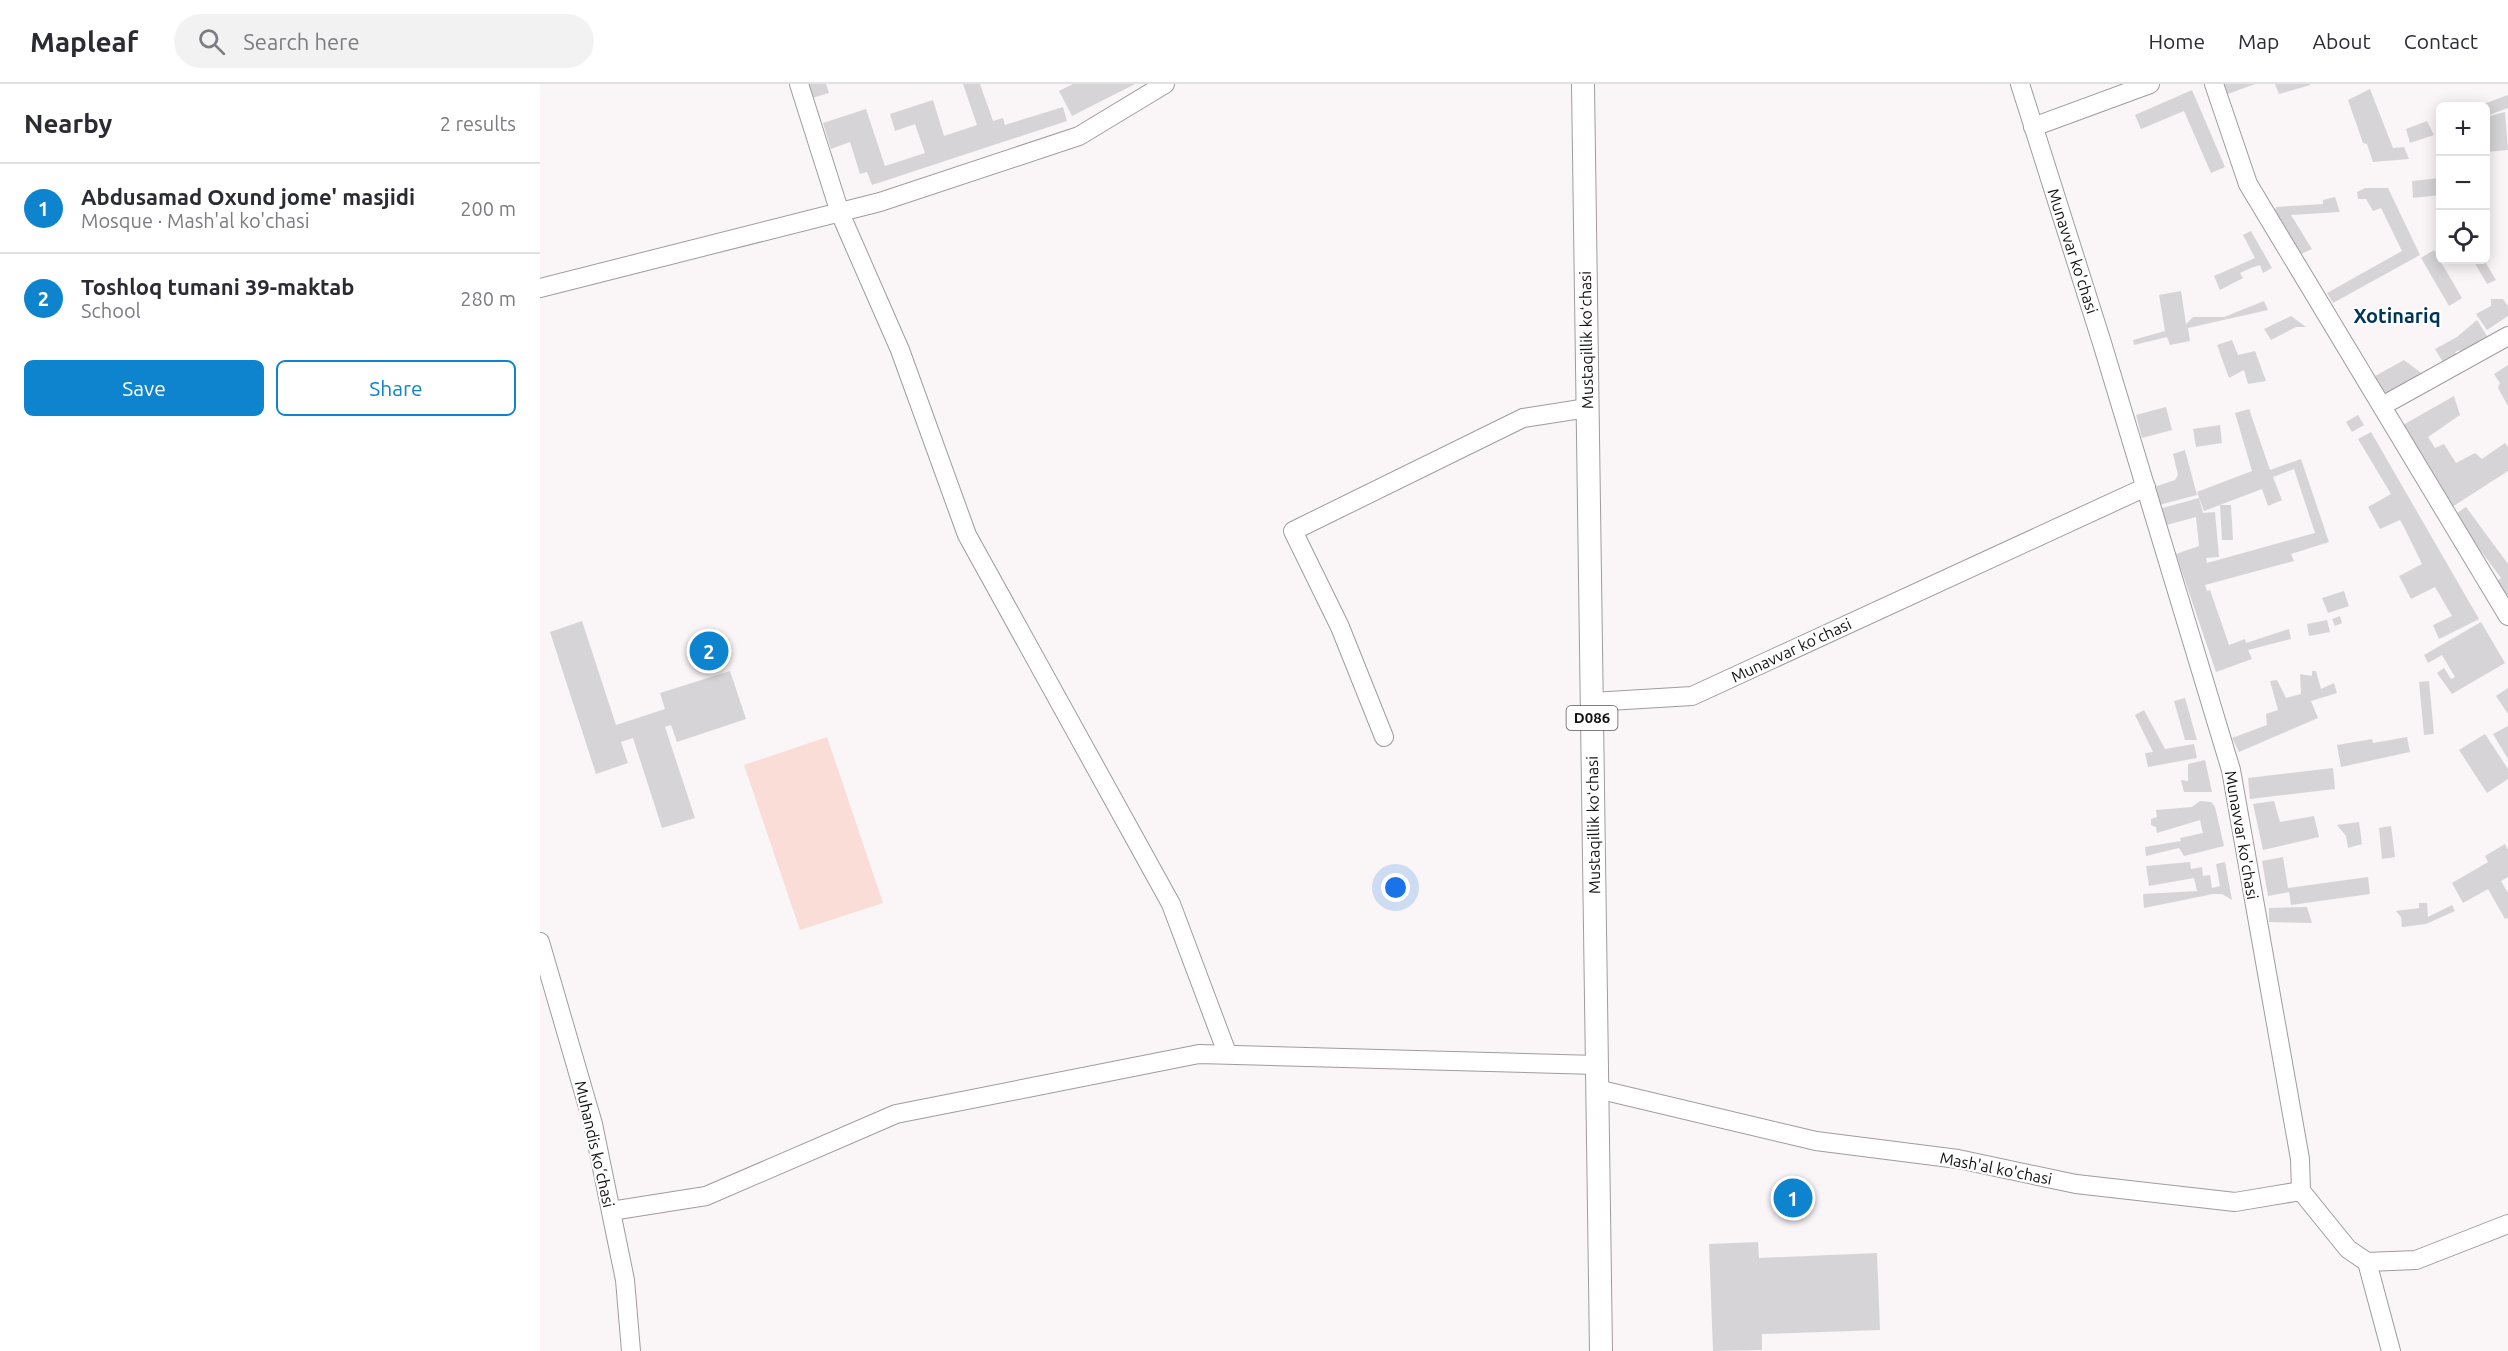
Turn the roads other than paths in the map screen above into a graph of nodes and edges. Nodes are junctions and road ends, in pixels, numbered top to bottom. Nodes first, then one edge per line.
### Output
1 (799, 84) edge
2 (1165, 84) edge
3 (1583, 84) edge
4 (2019, 84) edge
5 (2150, 84) edge
6 (2214, 84) edge
7 (2033, 127) junction
8 (840, 213) junction
9 (540, 288) edge
10 (2508, 336) edge
11 (2382, 406) junction
12 (1587, 408) junction
13 (2146, 487) junction
14 (2507, 614) edge
15 (1592, 702) junction
16 (1384, 737) dead end
17 (540, 942) edge
18 (1227, 1053) junction
19 (1597, 1065) junction
20 (1597, 1089) junction
21 (2301, 1191) junction
22 (611, 1211) junction
23 (2508, 1224) edge
24 (2367, 1262) junction
25 (632, 1351) edge
26 (1601, 1351) edge
27 (2391, 1351) edge

1 - 8 street
2 - 8 street
3 - 12 main road, Mustaqillik koʻchasi / D086
4 - 7 street, Munavvar ko'chasi
5 - 7 street
6 - 11 street
7 - 13 street, Munavvar ko'chasi
8 - 9 street
8 - 18 street
10 - 11 street
11 - 14 street
12 - 15 main road, Mustaqillik koʻchasi / D086
12 - 16 street
13 - 15 street, Munavvar ko'chasi
13 - 21 street, Munavvar ko'chasi
15 - 19 main road, Mustaqillik koʻchasi / D086
17 - 22 street, Muhandis ko‘chasi
18 - 19 street
18 - 22 street
19 - 20 main road, Mustaqillik koʻchasi / D086
20 - 21 street, Mash'al ko'chasi
20 - 26 main road, Mustaqillik koʻchasi / D086
21 - 24 street
22 - 25 street, Muhandis ko‘chasi
23 - 24 street
24 - 27 street

